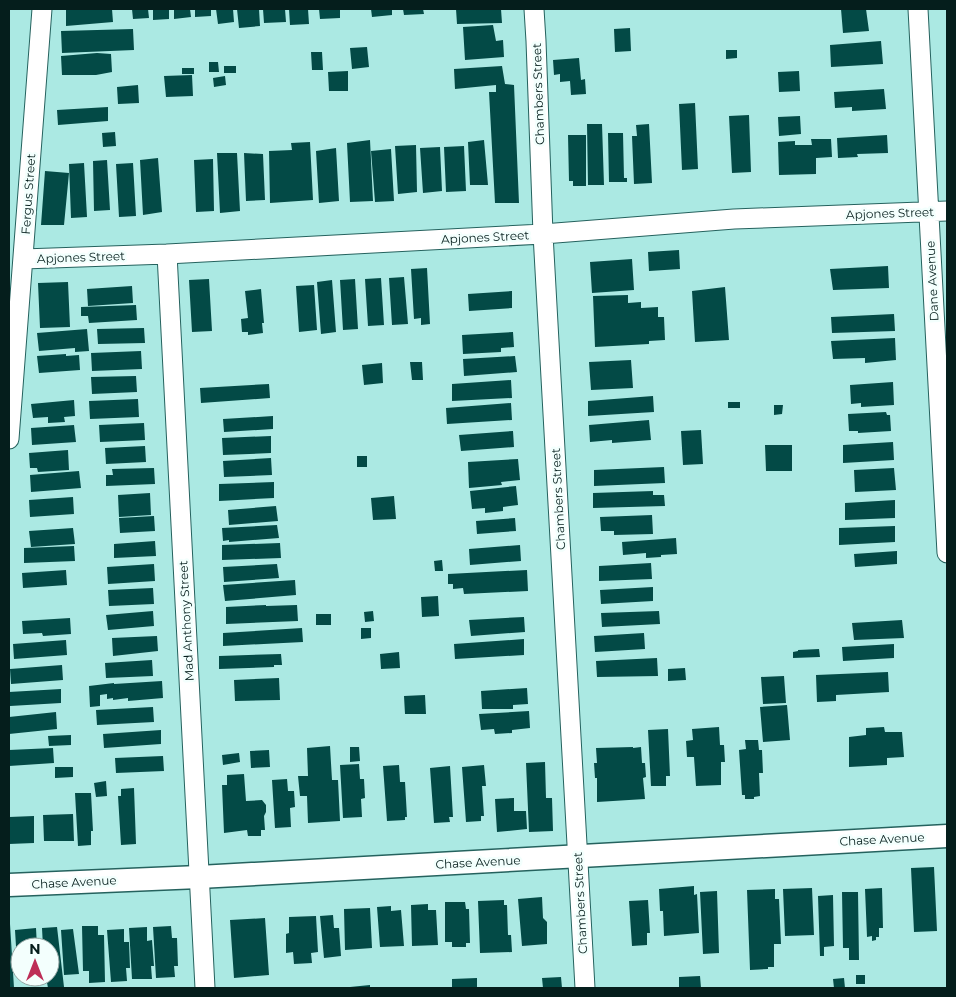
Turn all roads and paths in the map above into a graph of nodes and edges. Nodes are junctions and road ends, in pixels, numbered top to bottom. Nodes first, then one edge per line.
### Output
1 (42, 9) edge
2 (534, 9) edge
3 (918, 9) edge
4 (938, 211) edge
5 (543, 234) junction
6 (167, 254) junction
7 (23, 259) junction
8 (9, 438) edge
9 (946, 514) edge
10 (947, 553) edge
11 (947, 836) edge
12 (578, 856) junction
13 (199, 876) junction
14 (9, 885) edge
15 (205, 988) edge
16 (585, 988) edge

1 - 7 street, Fergus Street
2 - 5 street, Chambers Street
3 - 4 street, Dane Avenue
4 - 5 street, Apjones Street
4 - 9 street, Dane Avenue
5 - 6 street, Apjones Street
5 - 12 street, Chambers Street
6 - 7 street, Apjones Street
6 - 13 street, Mad Anthony Street
7 - 8 street, Fergus Street
9 - 10 street, Dane Avenue
11 - 12 street, Chase Avenue
12 - 13 street, Chase Avenue
12 - 16 street, Chambers Street
13 - 14 street, Chase Avenue
13 - 15 street, Mad Anthony Street

